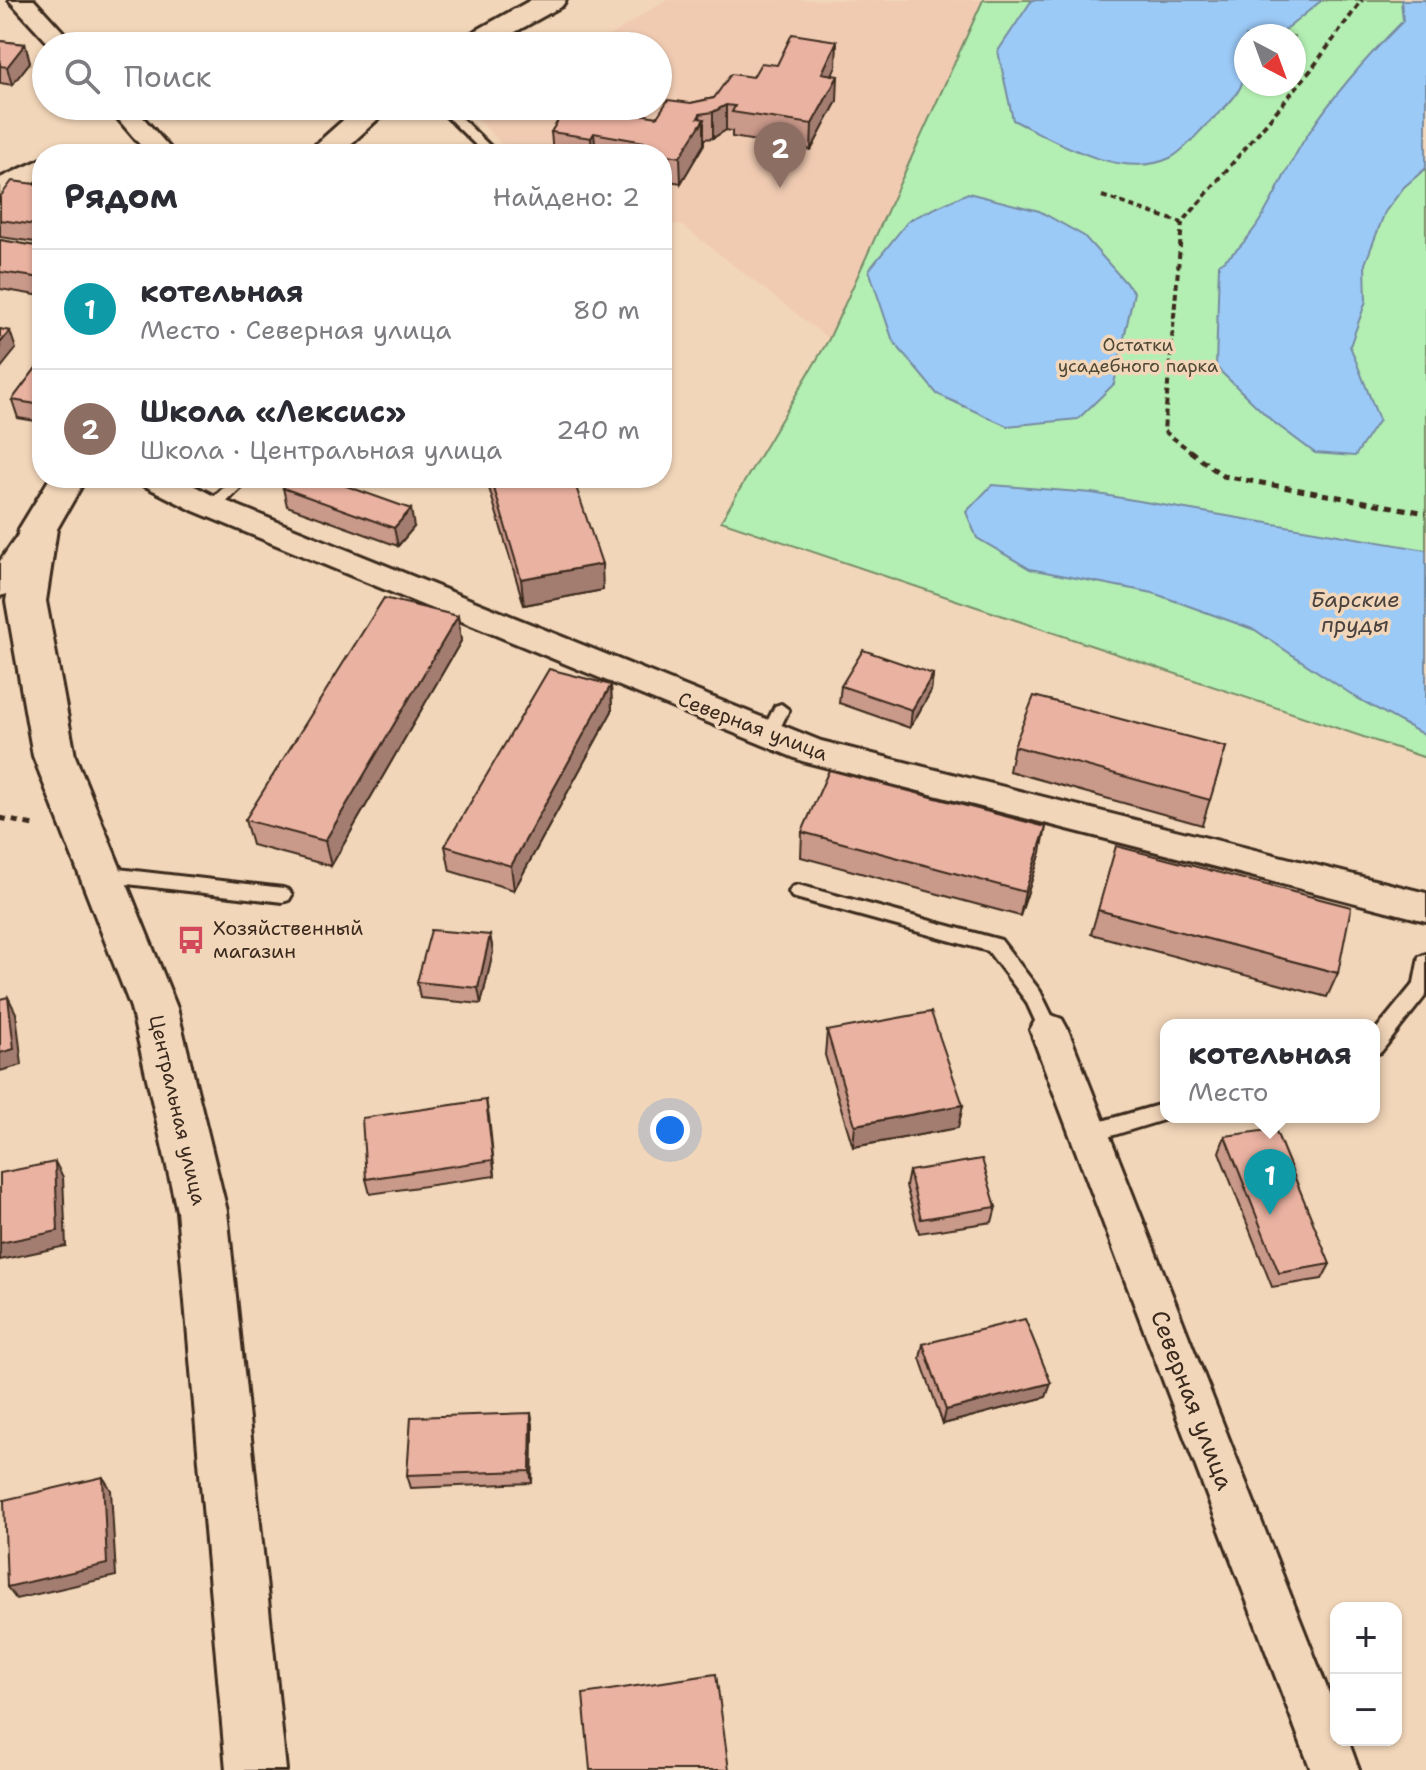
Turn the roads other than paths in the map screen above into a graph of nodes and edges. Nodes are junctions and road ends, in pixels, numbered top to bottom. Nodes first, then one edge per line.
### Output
1 (21, 0) edge
2 (538, 2) edge
3 (51, 32) edge
4 (491, 32) edge
5 (132, 120) edge
6 (361, 120) edge
7 (451, 120) edge
8 (153, 144) edge
9 (333, 144) edge
10 (480, 144) edge
11 (32, 172) edge
12 (0, 192) edge
13 (62, 488) edge
14 (174, 488) edge
15 (232, 488) edge
16 (212, 507) junction
17 (38, 529) junction
18 (0, 585) edge
19 (101, 874) junction
20 (798, 892) dead end
21 (283, 895) dead end
22 (1426, 907) edge
23 (1426, 962) edge
24 (1049, 1030) joint
25 (1380, 1039) edge
26 (1160, 1113) edge
27 (1088, 1134) junction
28 (256, 1770) edge
29 (1335, 1770) edge

1 - 3 street
2 - 4 street
5 - 8 street
6 - 9 street
7 - 10 lane
11 - 12 street
13 - 17 street, Центральная улица
14 - 16 street, Северная улица
15 - 16 lane
16 - 22 street, Северная улица
17 - 18 street
17 - 19 street, Центральная улица
19 - 21 lane
19 - 28 street, Центральная улица
20 - 24 lane
23 - 25 lane
24 - 27 street, Северная улица
26 - 27 lane
27 - 29 street, Северная улица

